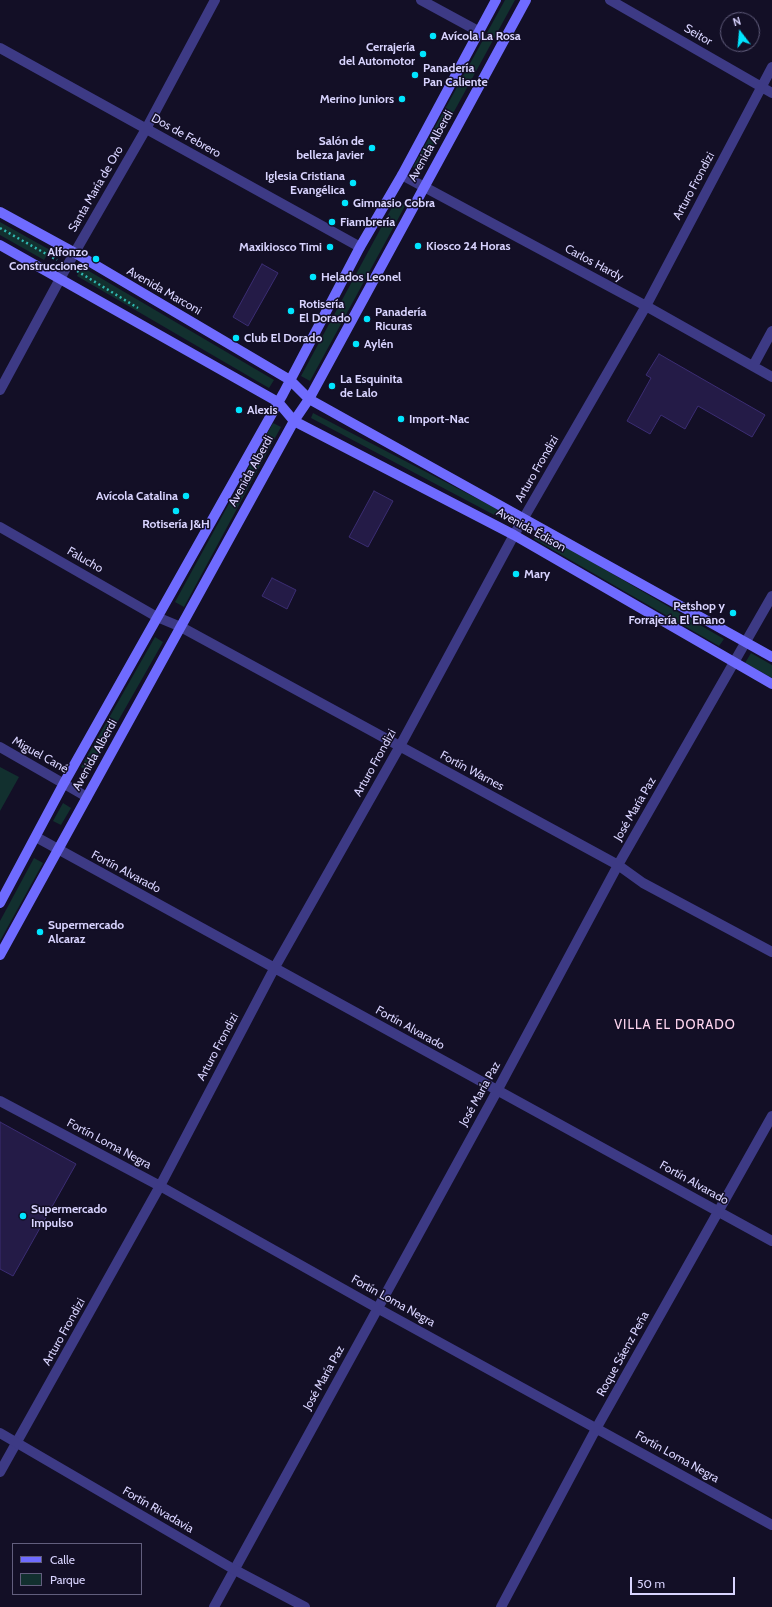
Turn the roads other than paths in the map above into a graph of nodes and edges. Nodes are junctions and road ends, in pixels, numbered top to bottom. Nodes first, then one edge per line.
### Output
1 (215, 0) edge
2 (421, 0) edge
3 (496, 0) edge
4 (526, 0) edge
5 (610, 0) edge
6 (478, 31) junction
7 (0, 48) edge
8 (772, 67) edge
9 (761, 87) junction
10 (772, 93) edge
11 (146, 129) junction
12 (402, 175) junction
13 (424, 187) junction
14 (0, 212) edge
15 (0, 245) edge
16 (360, 247) junction
17 (75, 253) junction
18 (60, 279) junction
19 (646, 306) junction
20 (772, 331) edge
21 (753, 366) junction
22 (772, 377) edge
23 (290, 380) junction
24 (0, 390) edge
25 (309, 399) junction
26 (278, 402) junction
27 (294, 421) junction
28 (524, 518) junction
29 (0, 526) edge
30 (514, 535) junction
31 (772, 596) edge
32 (157, 617) junction
33 (181, 627) junction
34 (746, 642) junction
35 (772, 657) edge
36 (734, 662) junction
37 (772, 684) edge
38 (400, 746) junction
39 (0, 747) edge
40 (64, 783) junction
41 (87, 797) junction
42 (36, 837) junction
43 (58, 850) junction
44 (618, 865) junction
45 (0, 903) edge
46 (772, 952) edge
47 (0, 955) edge
48 (275, 967) junction
49 (497, 1091) junction
50 (0, 1101) edge
51 (772, 1116) edge
52 (160, 1186) junction
53 (718, 1211) junction
54 (772, 1241) edge
55 (377, 1308) junction
56 (597, 1427) junction
57 (0, 1433) edge
58 (17, 1442) junction
59 (0, 1472) edge
60 (772, 1525) edge
61 (235, 1570) junction
62 (214, 1607) edge
63 (305, 1607) edge
64 (501, 1607) edge

1 - 11 street, Santa María de Oro
2 - 6 street
3 - 6 main road, Avenida Alberdi
4 - 13 main road, Avenida Alberdi
5 - 9 street, Seitor
6 - 12 main road, Avenida Alberdi
7 - 11 street, Dos de Febrero
8 - 9 street, Arturo Frondizi
9 - 10 street, Seitor
9 - 19 street, Arturo Frondizi
11 - 16 street, Dos de Febrero
11 - 17 street, Santa María de Oro
12 - 13 street, Carlos Hardy
12 - 16 main road, Avenida Alberdi
13 - 19 street, Carlos Hardy
13 - 25 main road, Avenida Alberdi
14 - 17 main road, Avenida Marconi
15 - 18 main road
16 - 23 main road, Avenida Alberdi
17 - 18 street, Santa María de Oro
17 - 23 main road, Avenida Marconi
18 - 24 street, Santa María de Oro
18 - 26 main road
19 - 21 street, Carlos Hardy
19 - 28 street, Arturo Frondizi
20 - 21 street
21 - 22 street, Carlos Hardy
23 - 25 main road, Avenida Marconi
23 - 26 main road, Avenida Alberdi
25 - 27 main road, Avenida Alberdi
25 - 28 main road, Avenida Édison
26 - 27 main road, Avenida Édison
26 - 32 main road, Avenida Alberdi
27 - 30 main road, Avenida Édison
27 - 33 main road, Avenida Alberdi
28 - 30 street, Arturo Frondizi
28 - 34 main road, Avenida Édison
29 - 32 street, Falucho
30 - 36 main road, Avenida Édison
30 - 38 street, Arturo Frondizi
31 - 34 street, José María Paz
32 - 33 street, Fortín Warnes
32 - 40 main road, Avenida Alberdi
33 - 38 street, Fortín Warnes
33 - 41 main road, Avenida Alberdi
34 - 35 main road, Avenida Édison
34 - 36 street, José María Paz
36 - 37 main road, Avenida Édison
36 - 44 street, José María Paz
38 - 44 street, Fortín Warnes
38 - 48 street, Arturo Frondizi
39 - 40 street, Miguel Cané
40 - 41 street, Miguel Cané
40 - 42 main road, Avenida Alberdi
41 - 43 main road, Avenida Alberdi
42 - 43 street, Fortín Alvarado
42 - 45 main road, Avenida Alberdi
43 - 47 main road, Avenida Alberdi
43 - 48 street, Fortín Alvarado
44 - 46 street, Fortín Warnes
44 - 49 street, José María Paz
48 - 49 street, Fortín Alvarado
48 - 52 street, Arturo Frondizi
49 - 53 street, Fortín Alvarado
49 - 55 street, José María Paz
50 - 52 street, Fortín Loma Negra
51 - 53 street, Roque Sáenz Peña
52 - 55 street, Fortín Loma Negra
52 - 58 street, Arturo Frondizi
53 - 54 street, Fortín Alvarado
53 - 56 street, Roque Sáenz Peña
55 - 56 street, Fortín Loma Negra
55 - 61 street, José María Paz
56 - 60 street, Fortín Loma Negra
56 - 64 street, Roque Sáenz Peña
57 - 58 street, Fortín Rivadavia
58 - 59 street, Arturo Frondizi
58 - 61 street, Fortín Rivadavia
61 - 62 street, José María Paz
61 - 63 street, Fortín Rivadavia

